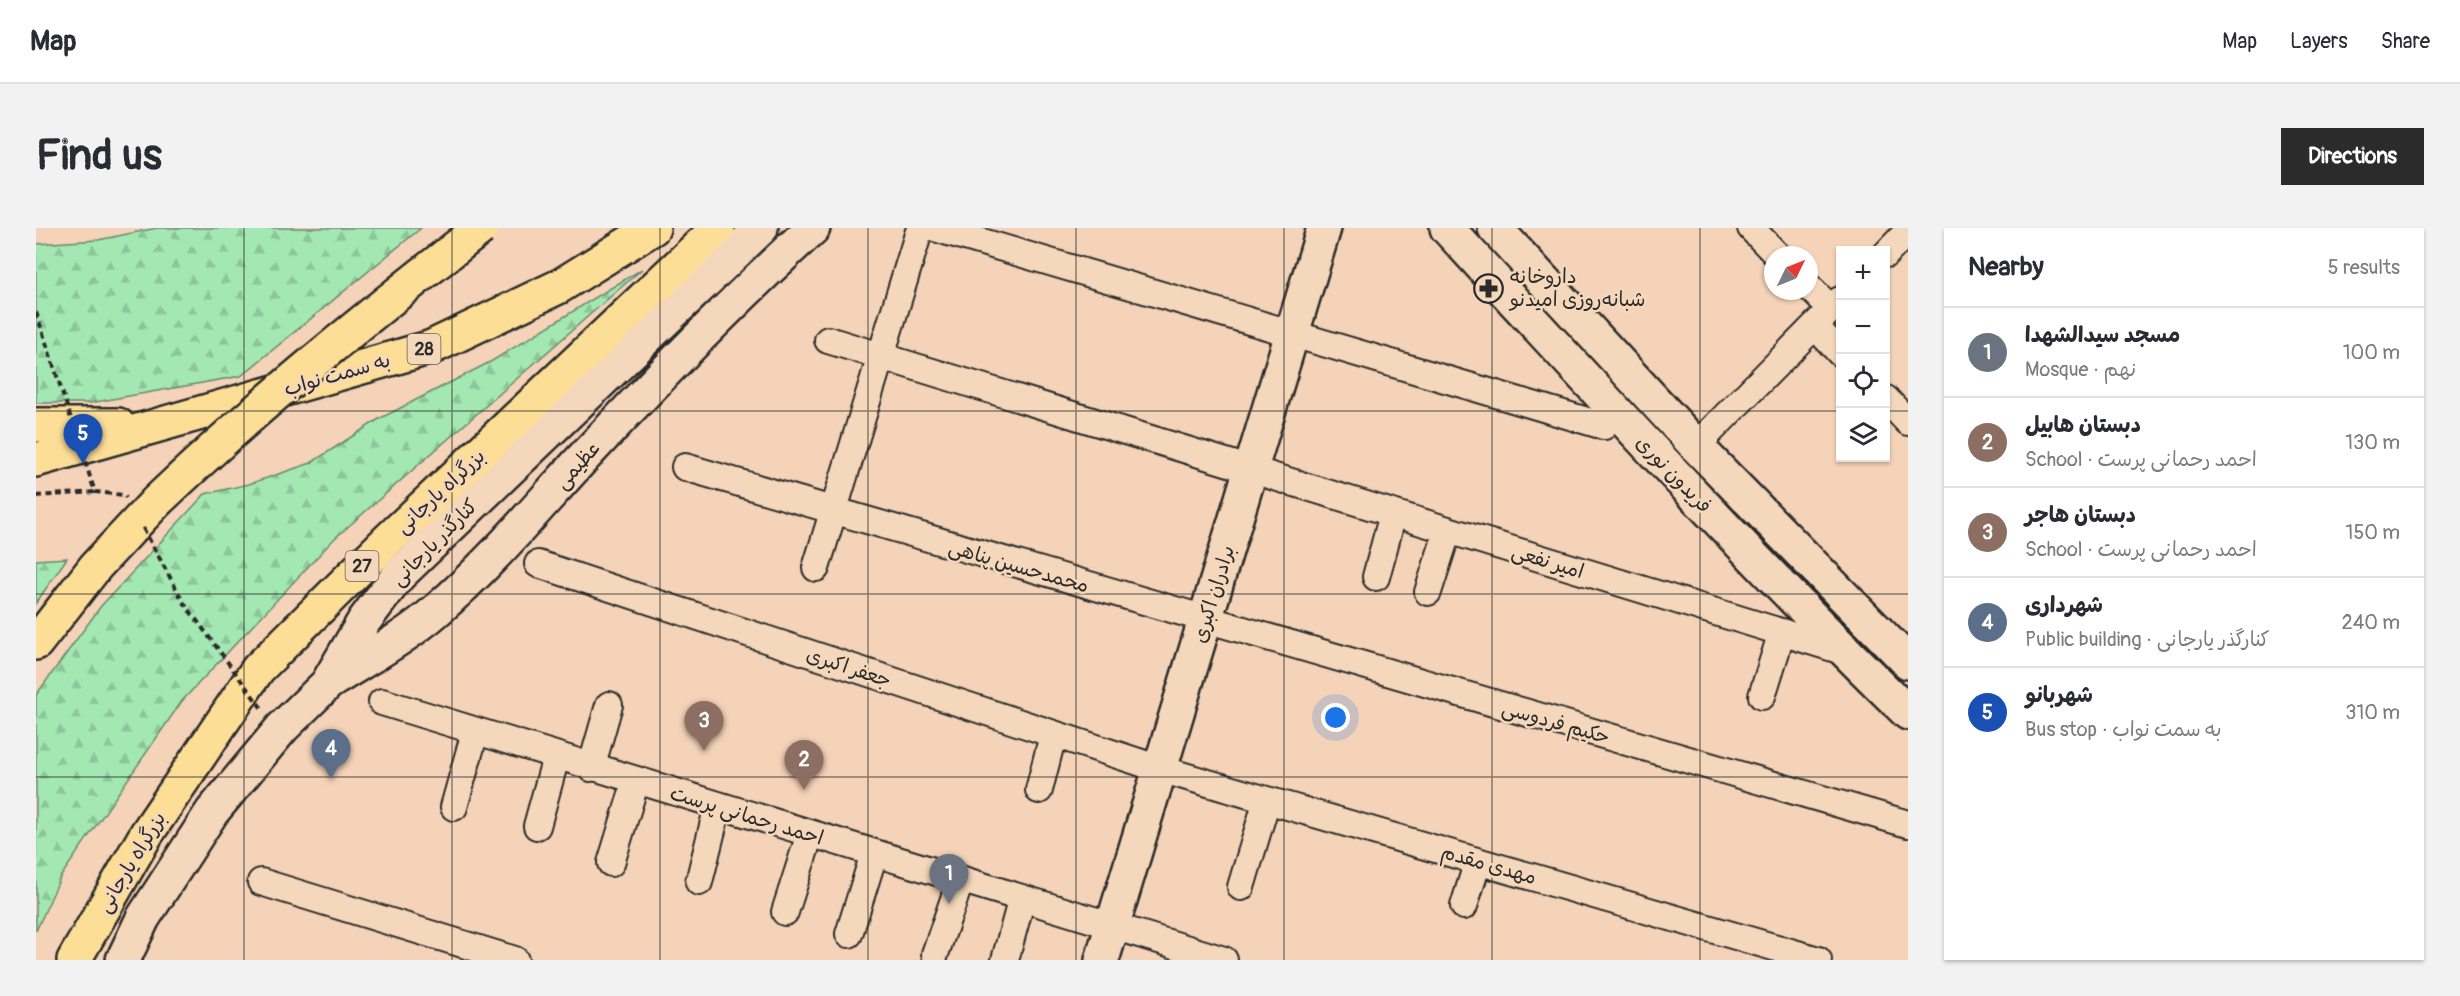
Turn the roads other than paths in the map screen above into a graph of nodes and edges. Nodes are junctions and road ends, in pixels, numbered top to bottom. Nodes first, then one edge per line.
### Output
1 (480, 228) edge
2 (652, 228) edge
3 (718, 228) edge
4 (761, 228) edge
5 (813, 228) edge
6 (920, 228) edge
7 (935, 228) edge
8 (1324, 228) edge
9 (1447, 228) edge
10 (1495, 228) edge
11 (1751, 228) edge
12 (1908, 231) edge
13 (1768, 246) edge
14 (1890, 250) edge
15 (1818, 298) edge
16 (1829, 312) edge
17 (1292, 333) junction
18 (1836, 338) edge
19 (828, 340) dead end
20 (880, 357) junction
21 (1890, 403) edge
22 (176, 420) junction
23 (1908, 423) edge
24 (36, 425) edge
25 (1604, 426) dead end
26 (1696, 446) junction
27 (36, 460) edge
28 (685, 467) dead end
29 (1250, 470) junction
30 (1672, 471) junction
31 (834, 511) junction
32 (1393, 514) junction
33 (1448, 530) junction
34 (417, 558) junction
35 (538, 564) dead end
36 (816, 568) dead end
37 (1376, 577) dead end
38 (465, 584) junction
39 (1428, 592) dead end
40 (1205, 620) junction
41 (1782, 632) junction
42 (36, 643) edge
43 (1846, 652) junction
44 (1908, 662) edge
45 (327, 684) junction
46 (1762, 696) dead end
47 (382, 702) dead end
48 (609, 705) dead end
49 (1908, 713) edge
50 (475, 732) junction
51 (1053, 735) junction
52 (556, 757) junction
53 (591, 768) junction
54 (1160, 769) junction
55 (636, 781) junction
56 (1039, 790) dead end
57 (1267, 800) junction
58 (718, 806) junction
59 (453, 807) dead end
60 (1908, 824) edge
61 (537, 826) dead end
62 (810, 834) junction
63 (874, 854) junction
64 (1478, 861) junction
65 (611, 863) dead end
66 (961, 879) junction
67 (261, 882) dead end
68 (699, 882) dead end
69 (1241, 887) dead end
70 (1022, 898) junction
71 (1464, 906) dead end
72 (785, 912) dead end
73 (1113, 926) junction
74 (849, 934) dead end
75 (935, 954) dead end
76 (1815, 959) edge
77 (74, 960) edge
78 (123, 960) edge
79 (515, 960) edge
80 (1005, 960) edge
81 (1102, 960) edge
82 (1224, 960) edge

1 - 42 highway, bridge
2 - 22 highway, به سمت نواب / 28
3 - 77 highway, بزرگراه یارجانی / 27
4 - 34 street, کنارگذر یارجانی
5 - 38 street, عظیمی
6 - 20 street
7 - 17 street
8 - 17 street, برادران اکبری
9 - 30 street, فریدون نوری
10 - 26 street, فریدون نوری
11 - 13 street
12 - 14 street
15 - 16 street
16 - 18 street
16 - 26 street
17 - 25 street
17 - 29 street, برادران اکبری
19 - 20 street, امیر نفعی
20 - 29 street, امیر نفعی
20 - 31 street
21 - 23 street
22 - 24 highway, 28
22 - 27 highway, به سمت نواب
26 - 30 street
26 - 44 street, فریدون نوری
28 - 31 street, محمدحسین پناهی
29 - 32 street, امیر نفعی
29 - 40 street, برادران اکبری
30 - 43 street, فریدون نوری
31 - 36 street
31 - 40 street, محمدحسین پناهی
32 - 33 street, امیر نفعی
32 - 37 street
33 - 39 street
33 - 41 street, امیر نفعی
34 - 38 street
34 - 45 street, کنارگذر یارجانی
35 - 51 street, جعفر اکبری
38 - 45 street, عظیمی
40 - 54 street, برادران اکبری
40 - 60 street, حکیم فردوسی
41 - 43 street, امیر نفعی
41 - 46 street
43 - 49 street, فریدون نوری
45 - 78 street, کنارگذر یارجانی
47 - 50 street, احمد رحمانی پرست
48 - 53 street
50 - 52 street, احمد رحمانی پرست
50 - 59 street
51 - 54 street, جعفر اکبری
51 - 56 street
52 - 53 street, احمد رحمانی پرست
52 - 61 street
53 - 55 street, احمد رحمانی پرست
54 - 57 street, مهدی مقدم
54 - 73 street, برادران اکبری
55 - 58 street, احمد رحمانی پرست
55 - 65 street
57 - 64 street, مهدی مقدم
57 - 69 street
58 - 62 street, احمد رحمانی پرست
58 - 68 street
62 - 63 street, احمد رحمانی پرست
62 - 72 street
63 - 66 street, احمد رحمانی پرست
63 - 74 street
64 - 71 street
64 - 76 street, مهدی مقدم
66 - 70 street, احمد رحمانی پرست
66 - 75 street
67 - 79 street
70 - 73 street, احمد رحمانی پرست
70 - 80 street
73 - 81 street, برادران اکبری
73 - 82 street, احمد رحمانی پرست

